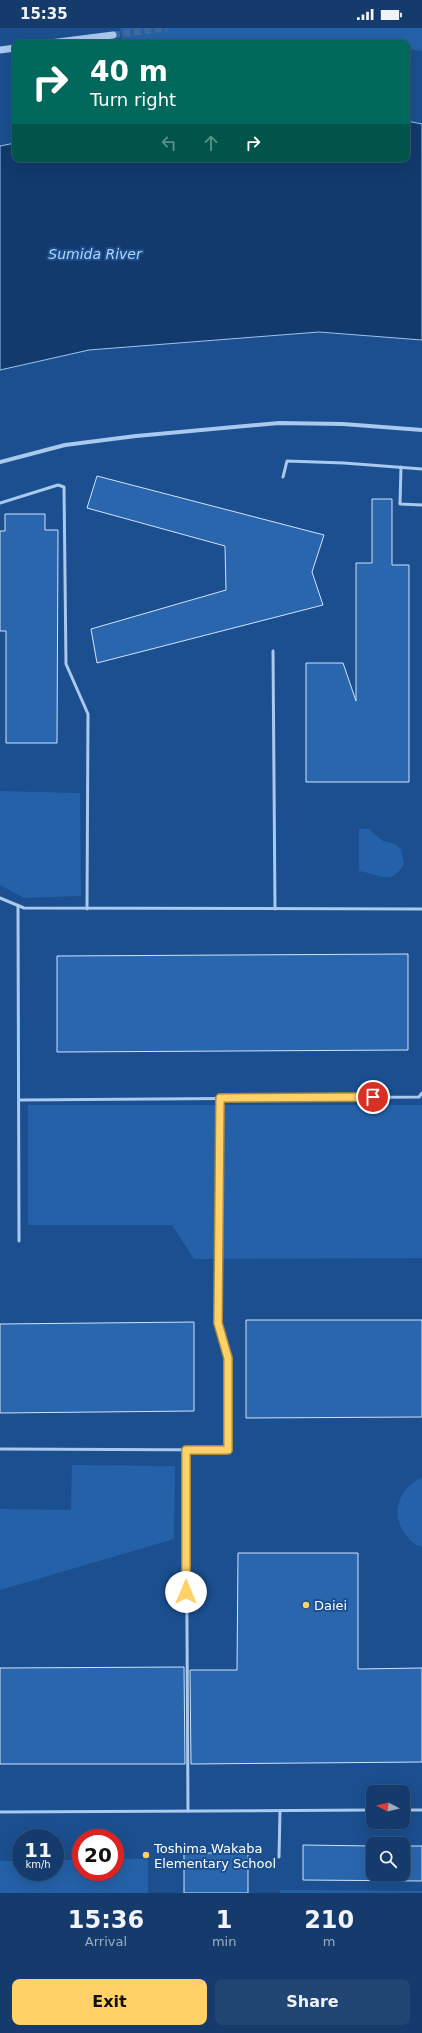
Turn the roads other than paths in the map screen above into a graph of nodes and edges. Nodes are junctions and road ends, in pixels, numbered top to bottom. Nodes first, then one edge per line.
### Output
1 (113, 35) tunnel mouth
2 (74, 40) edge
3 (12, 48) edge
4 (0, 50) edge
5 (422, 430) edge
6 (0, 462) edge
7 (401, 467) junction
8 (422, 469) edge
9 (283, 476) dead end
10 (0, 503) edge
11 (422, 505) edge
12 (273, 651) dead end
13 (0, 898) edge
14 (18, 906) junction
15 (88, 909) junction
16 (275, 909) junction
17 (422, 909) edge
18 (422, 1093) edge
19 (220, 1098) junction
20 (18, 1100) junction
21 (19, 1241) dead end
22 (0, 1449) edge
23 (186, 1450) junction
24 (366, 1810) edge
25 (410, 1810) edge
26 (422, 1810) edge
27 (188, 1811) junction
28 (280, 1811) junction
29 (0, 1812) edge
30 (279, 1857) dead end

1 - 2 street
3 - 4 street
5 - 6 street
7 - 8 lane
7 - 9 lane
7 - 11 lane
10 - 15 lane
12 - 16 lane
13 - 14 lane
14 - 15 lane
14 - 20 lane
15 - 16 lane
16 - 17 lane
18 - 19 lane
19 - 20 lane
19 - 23 lane
20 - 21 lane
22 - 23 lane
23 - 27 lane
24 - 28 lane
25 - 26 lane
27 - 28 lane
27 - 29 lane
28 - 30 lane

